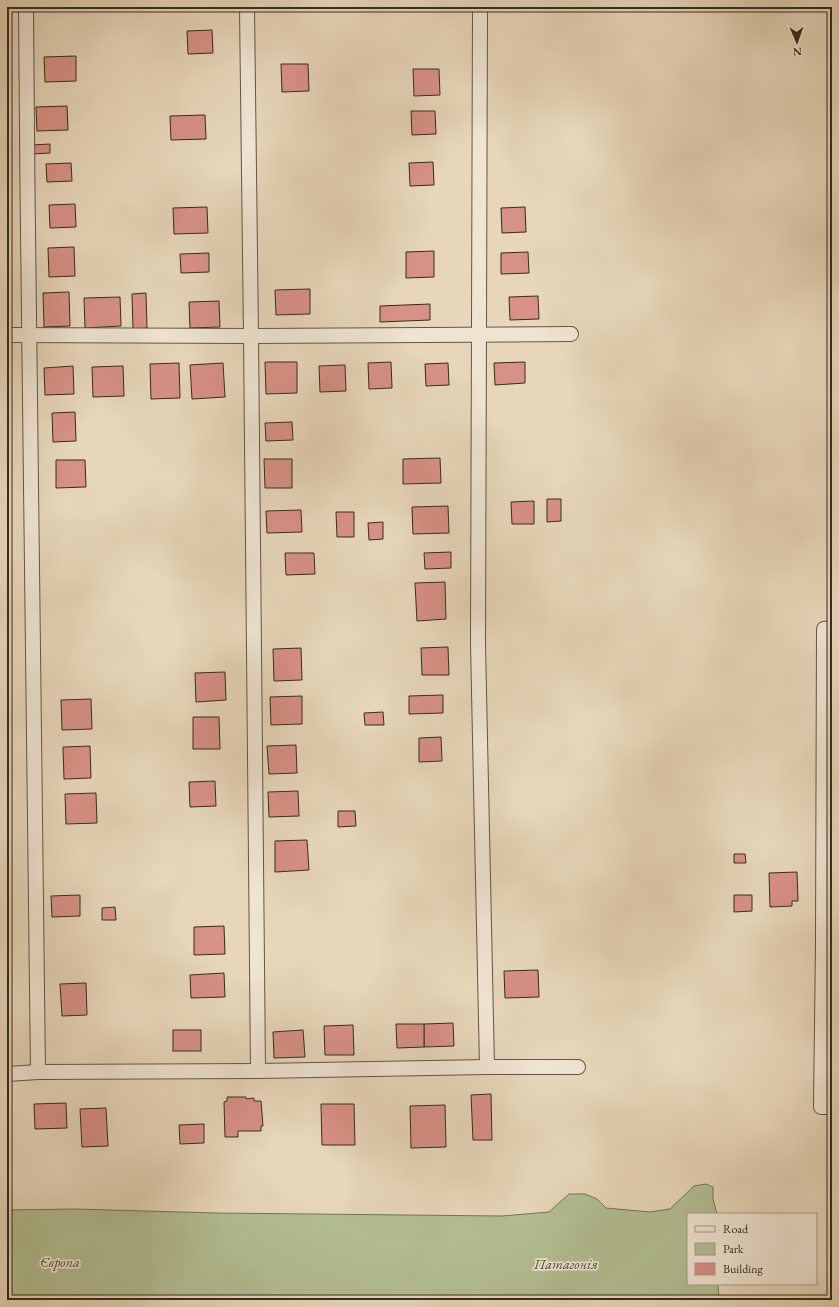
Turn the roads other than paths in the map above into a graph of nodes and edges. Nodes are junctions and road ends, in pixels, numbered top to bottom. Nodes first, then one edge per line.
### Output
1 (26, 7) edge
2 (247, 7) edge
3 (480, 7) edge
4 (28, 334) junction
5 (479, 334) junction
6 (570, 334) dead end
7 (7, 335) edge
8 (251, 336) junction
9 (832, 628) edge
10 (827, 803) edge
11 (828, 943) edge
12 (487, 1067) junction
13 (578, 1067) dead end
14 (258, 1071) junction
15 (38, 1072) junction
16 (7, 1074) edge
17 (832, 1106) edge

1 - 4 street
2 - 8 street
3 - 5 street
4 - 7 street
4 - 8 street
4 - 15 street
5 - 6 street
5 - 8 street
5 - 12 street
8 - 14 street
9 - 10 street
10 - 11 street
11 - 17 street
12 - 13 street
12 - 14 street
14 - 15 street
15 - 16 street

